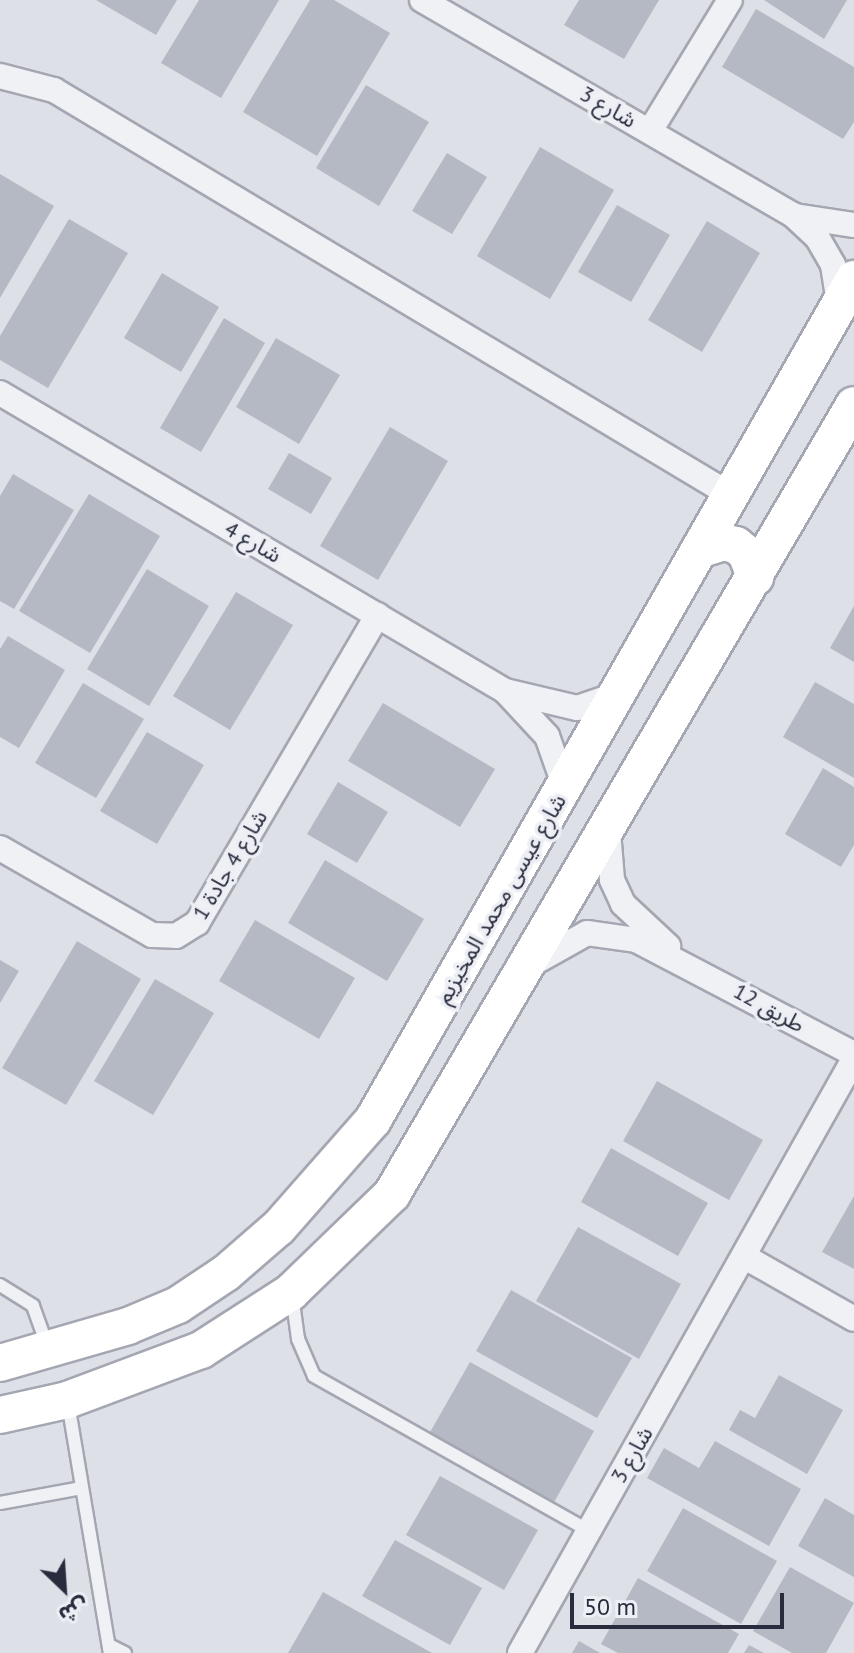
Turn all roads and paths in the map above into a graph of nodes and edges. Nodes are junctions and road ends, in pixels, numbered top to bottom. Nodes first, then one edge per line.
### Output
1 (422, 0) edge
2 (730, 0) edge
3 (0, 76) edge
4 (650, 131) junction
5 (793, 215) junction
6 (854, 225) edge
7 (847, 291) edge
8 (0, 393) edge
9 (854, 405) edge
10 (729, 494) junction
11 (699, 550) junction
12 (755, 577) junction
13 (378, 615) junction
14 (505, 691) junction
15 (618, 694) junction
16 (565, 787) junction
17 (608, 831) junction
18 (0, 848) edge
19 (684, 961) junction
20 (530, 965) junction
21 (854, 1056) edge
22 (392, 1087) junction
23 (445, 1108) junction
24 (349, 1150) junction
25 (392, 1194) junction
26 (745, 1257) junction
27 (0, 1285) edge
28 (291, 1292) junction
29 (854, 1319) edge
30 (49, 1351) junction
31 (0, 1363) edge
32 (67, 1400) junction
33 (0, 1415) edge
34 (82, 1488) junction
35 (0, 1503) edge
36 (589, 1531) junction
37 (110, 1649) edge
38 (125, 1653) edge
39 (520, 1653) edge

1 - 4 street, شارع 3
2 - 4 street
3 - 10 street
4 - 5 street, شارع 3
5 - 6 street, شارع 3
5 - 7 street, شارع 3
7 - 10 street, شارع عيسى محمد المخيزيم
8 - 13 street, شارع 4
9 - 12 street
10 - 11 street, شارع عيسى محمد المخيزيم
11 - 12 street
11 - 15 street, شارع عيسى محمد المخيزيم
12 - 17 street
13 - 14 street, شارع 4
13 - 18 street, شارع 4 جادة 1
14 - 15 street, شارع 4
14 - 16 street, شارع 4
15 - 16 street, شارع عيسى محمد المخيزيم
16 - 22 street, شارع عيسى محمد المخيزيم
17 - 19 street, طريق 12
17 - 20 street
19 - 20 street, طريق 12
19 - 21 street, طريق 12
20 - 23 street
21 - 26 street, شارع 3
22 - 23 street
22 - 24 street, شارع عيسى محمد المخيزيم
23 - 25 street
24 - 25 street
24 - 30 street, شارع عيسى محمد المخيزيم
25 - 28 street
26 - 29 street
26 - 36 street, شارع 3
27 - 30 lane
28 - 32 street
28 - 36 lane
30 - 31 street, شارع عيسى محمد المخيزيم
32 - 33 street
32 - 34 lane
34 - 35 lane
34 - 37 lane
36 - 39 street, شارع 3
37 - 38 lane

